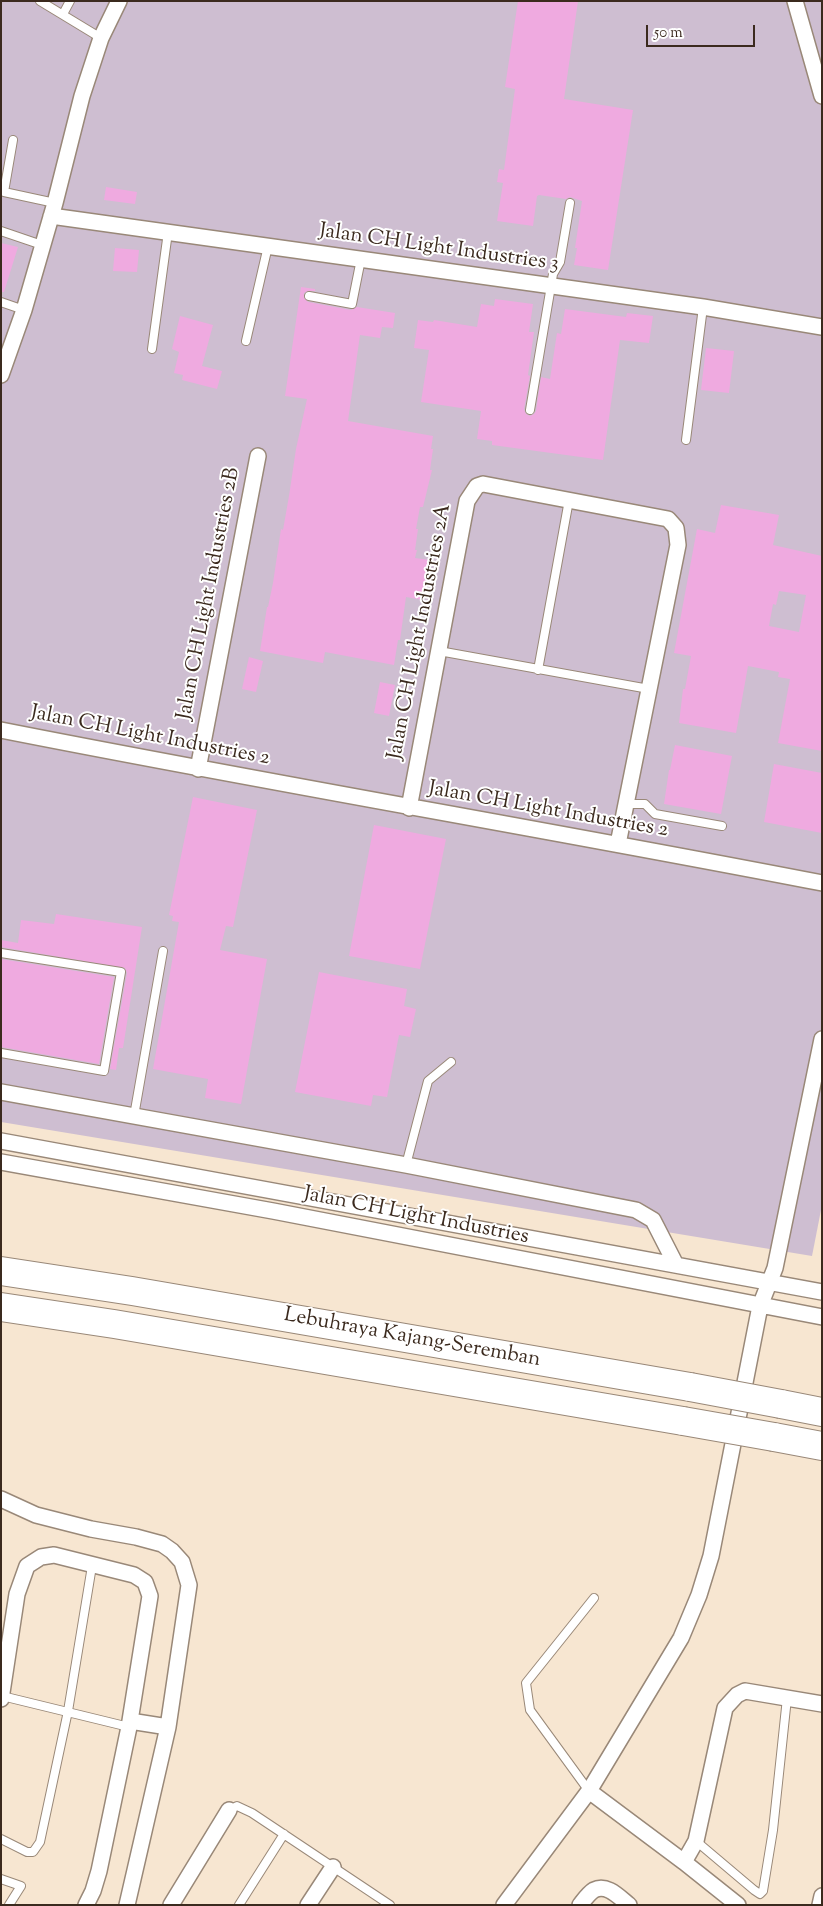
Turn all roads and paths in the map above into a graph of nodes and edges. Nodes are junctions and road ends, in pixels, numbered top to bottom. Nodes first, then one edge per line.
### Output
1 (40, 1) edge
2 (70, 1) edge
3 (119, 1) edge
4 (795, 1) edge
5 (62, 14) junction
6 (101, 38) junction
7 (822, 96) edge
8 (13, 140) dead end
9 (570, 203) dead end
10 (53, 210) junction
11 (1, 231) edge
12 (168, 232) junction
13 (42, 245) junction
14 (268, 246) junction
15 (361, 259) junction
16 (552, 286) junction
17 (309, 296) dead end
18 (1, 302) edge
19 (703, 307) junction
20 (24, 310) junction
21 (822, 327) edge
22 (246, 341) dead end
23 (152, 349) dead end
24 (1, 374) edge
25 (530, 410) dead end
26 (686, 440) dead end
27 (258, 456) dead end
28 (569, 500) junction
29 (439, 651) junction
30 (538, 670) junction
31 (649, 689) junction
32 (1, 730) edge
33 (198, 769) junction
34 (627, 804) junction
35 (409, 808) junction
36 (722, 826) dead end
37 (618, 844) junction
38 (822, 883) edge
39 (163, 951) dead end
40 (1, 953) edge
41 (822, 1039) edge
42 (1, 1053) edge
43 (451, 1062) dead end
44 (1, 1092) edge
45 (134, 1116) junction
46 (1, 1141) edge
47 (1, 1162) edge
48 (406, 1166) junction
49 (676, 1265) junction
50 (1, 1271) edge
51 (770, 1283) junction
52 (822, 1292) edge
53 (760, 1306) junction
54 (1, 1307) edge
55 (822, 1317) edge
56 (822, 1412) edge
57 (822, 1446) edge
58 (1, 1499) edge
59 (92, 1566) junction
60 (594, 1598) dead end
61 (4, 1657) edge
62 (2, 1698) edge
63 (788, 1698) junction
64 (822, 1704) edge
65 (68, 1711) junction
66 (130, 1724) junction
67 (168, 1727) junction
68 (589, 1791) junction
69 (228, 1810) joint
70 (284, 1834) junction
71 (1, 1838) edge
72 (696, 1841) junction
73 (684, 1862) junction
74 (333, 1867) junction
75 (1, 1879) edge
76 (822, 1896) edge
77 (380, 1902) edge
78 (9, 1905) edge
79 (86, 1905) edge
80 (127, 1905) edge
81 (171, 1905) edge
82 (239, 1905) edge
83 (308, 1905) edge
84 (390, 1905) edge
85 (504, 1905) edge
86 (580, 1905) edge
87 (629, 1905) edge
88 (738, 1905) edge
89 (820, 1905) edge

1 - 5 lane
2 - 5 lane
3 - 6 street
4 - 7 street
5 - 6 lane
6 - 10 street
8 - 10 lane
9 - 16 lane
10 - 12 street, Jalan CH Light Industries 3
10 - 13 street
11 - 13 lane
12 - 14 street, Jalan CH Light Industries 3
12 - 23 lane
13 - 20 street
14 - 15 street, Jalan CH Light Industries 3
14 - 22 lane
15 - 16 street, Jalan CH Light Industries 3
15 - 17 lane
16 - 19 street, Jalan CH Light Industries 3
16 - 25 lane
18 - 20 lane
19 - 21 street, Jalan CH Light Industries 3
19 - 26 lane
20 - 24 street
27 - 33 street, Jalan CH Light Industries 2B
28 - 29 street, Jalan CH Light Industries 2A
28 - 30 lane
28 - 31 street, Jalan CH Light Industries 2A
29 - 30 lane
29 - 35 street, Jalan CH Light Industries 2A
30 - 31 lane
31 - 34 street, Jalan CH Light Industries 2A
32 - 33 street, Jalan CH Light Industries 2
33 - 35 street, Jalan CH Light Industries 2
34 - 36 lane
34 - 37 street, Jalan CH Light Industries 2A
35 - 37 street, Jalan CH Light Industries 2
37 - 38 street, Jalan CH Light Industries 2
39 - 45 lane
40 - 42 lane
41 - 51 street
43 - 48 lane
44 - 45 street
45 - 48 street
46 - 49 street, Jalan CH Light Industries
47 - 53 street, Jalan CH Light Industries
48 - 49 street
49 - 51 street, Jalan CH Light Industries
50 - 56 highway, Lebuhraya Kajang-Seremban, bridge
51 - 52 street, Jalan CH Light Industries
51 - 53 street
53 - 55 street, Jalan CH Light Industries
53 - 68 street
54 - 57 highway, Lebuhraya Kajang-Seremban, bridge
58 - 67 street
59 - 61 street
59 - 65 lane
59 - 66 street
60 - 68 lane
61 - 62 street
62 - 65 lane
63 - 64 street
63 - 72 street
63 - 72 lane
65 - 66 lane
65 - 71 lane
66 - 67 street
66 - 79 street
67 - 80 street
68 - 73 street
68 - 85 street
69 - 70 lane
69 - 81 street
70 - 74 lane
70 - 82 lane
72 - 73 street
73 - 88 street
74 - 77 lane
74 - 83 street
75 - 78 lane
76 - 89 street
77 - 84 lane
86 - 87 street

